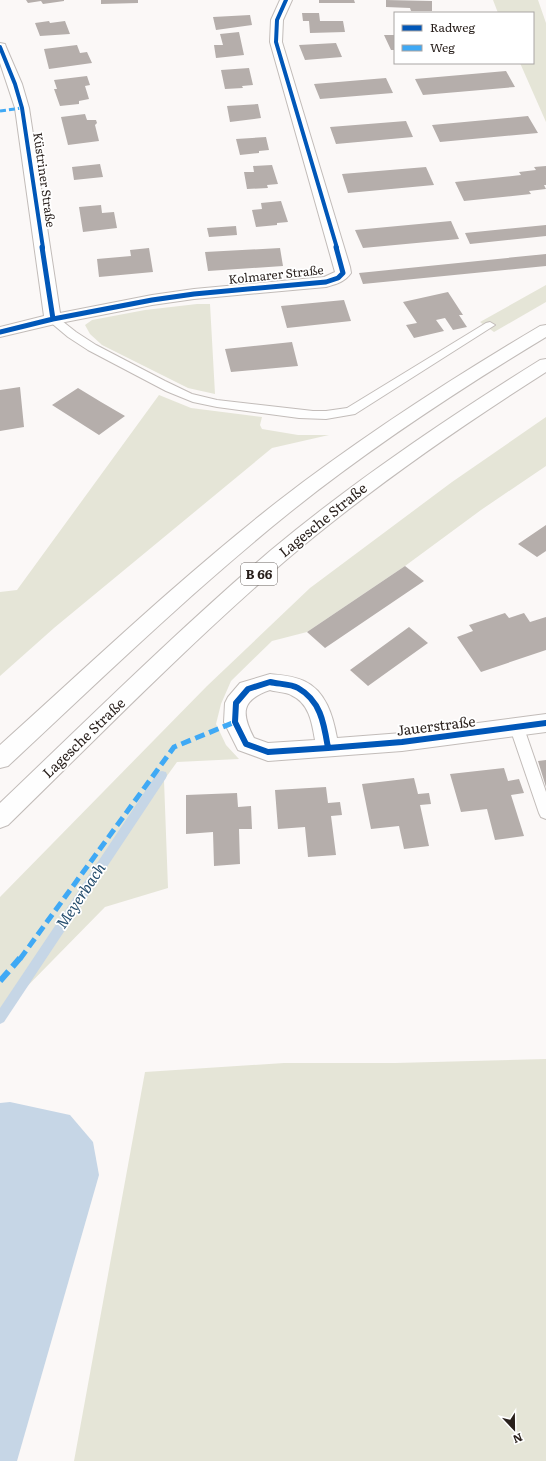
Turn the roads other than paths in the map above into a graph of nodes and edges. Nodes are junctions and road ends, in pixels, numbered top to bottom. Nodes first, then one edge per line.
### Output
1 (286, 0) edge
2 (0, 48) edge
3 (53, 319) junction
4 (490, 324) dead end
5 (546, 330) edge
6 (0, 332) edge
7 (546, 364) edge
8 (546, 723) edge
9 (517, 728) junction
10 (328, 748) dead end
11 (0, 759) edge
12 (546, 813) edge
13 (0, 818) edge

1 - 3 street, Kolmarer Straße
2 - 3 street, Küstriner Straße
3 - 4 lane
3 - 6 street, Kolmarer Straße
5 - 11 street, B 66
7 - 13 street, Lagesche Straße / B 66
8 - 9 street, Jauerstraße
9 - 10 street, Jauerstraße
9 - 12 lane

